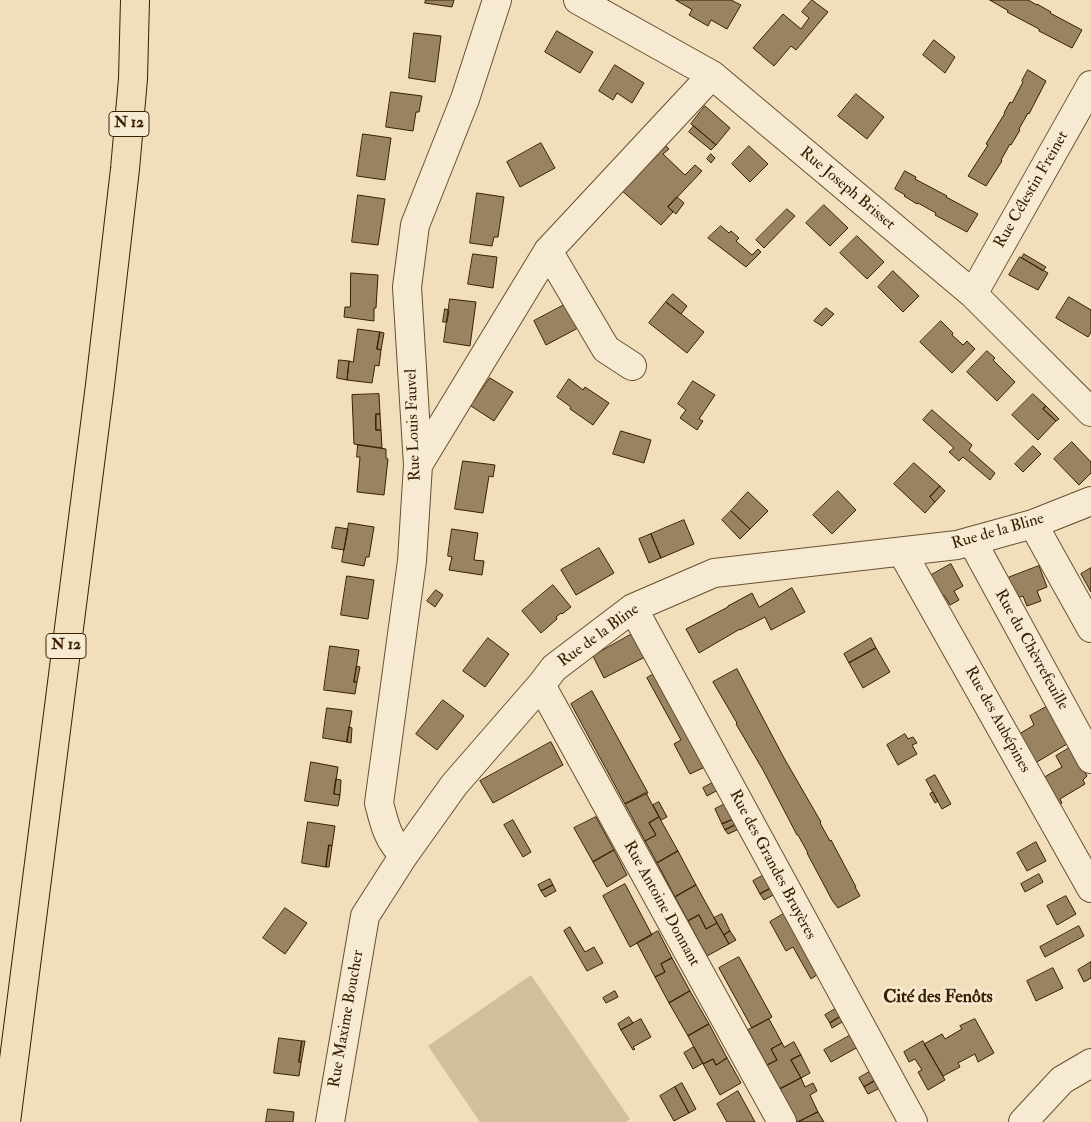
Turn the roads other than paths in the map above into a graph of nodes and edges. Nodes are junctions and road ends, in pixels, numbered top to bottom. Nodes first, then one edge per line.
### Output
1 (135, 0) edge
2 (150, 0) edge
3 (497, 0) edge
4 (578, 0) edge
5 (712, 75) junction
6 (133, 79) junction
7 (1091, 85) edge
8 (548, 251) junction
9 (973, 294) junction
10 (632, 366) dead end
11 (1091, 412) edge
12 (418, 465) junction
13 (1091, 501) edge
14 (1033, 524) junction
15 (972, 541) junction
16 (902, 552) junction
17 (633, 608) junction
18 (1091, 628) edge
19 (541, 685) junction
20 (1091, 759) edge
21 (404, 855) junction
22 (1091, 888) edge
23 (365, 916) joint
24 (1091, 1063) edge
25 (6, 1122) edge
26 (330, 1122) edge
27 (782, 1122) edge
28 (913, 1122) edge
29 (1023, 1122) edge

1 - 6 main road, N 12
2 - 6 main road, N 12
3 - 12 street, Rue Louis Fauvel
4 - 5 street, Rue Joseph Brisset
5 - 8 street
5 - 9 street, Rue Joseph Brisset
6 - 25 main road, N 12
7 - 9 street, Rue Célestin Freinet
8 - 10 street
8 - 12 street
9 - 11 street, Rue Joseph Brisset
12 - 21 street, Rue Louis Fauvel
13 - 14 street, Rue de la Bline
14 - 15 street, Rue de la Bline
14 - 18 street
15 - 16 street, Rue de la Bline
15 - 20 street, Rue du Chèvrefeuille
16 - 17 street, Rue de la Bline
16 - 22 street, Rue des Aubépines
17 - 19 street, Rue de la Bline
17 - 28 street, Rue des Grandes Bruyères
19 - 21 street, Rue de la Bline
19 - 27 street, Rue Antoine Donnant
21 - 23 street, Rue de la Bline
23 - 26 street, Rue Maxime Boucher
24 - 29 street

